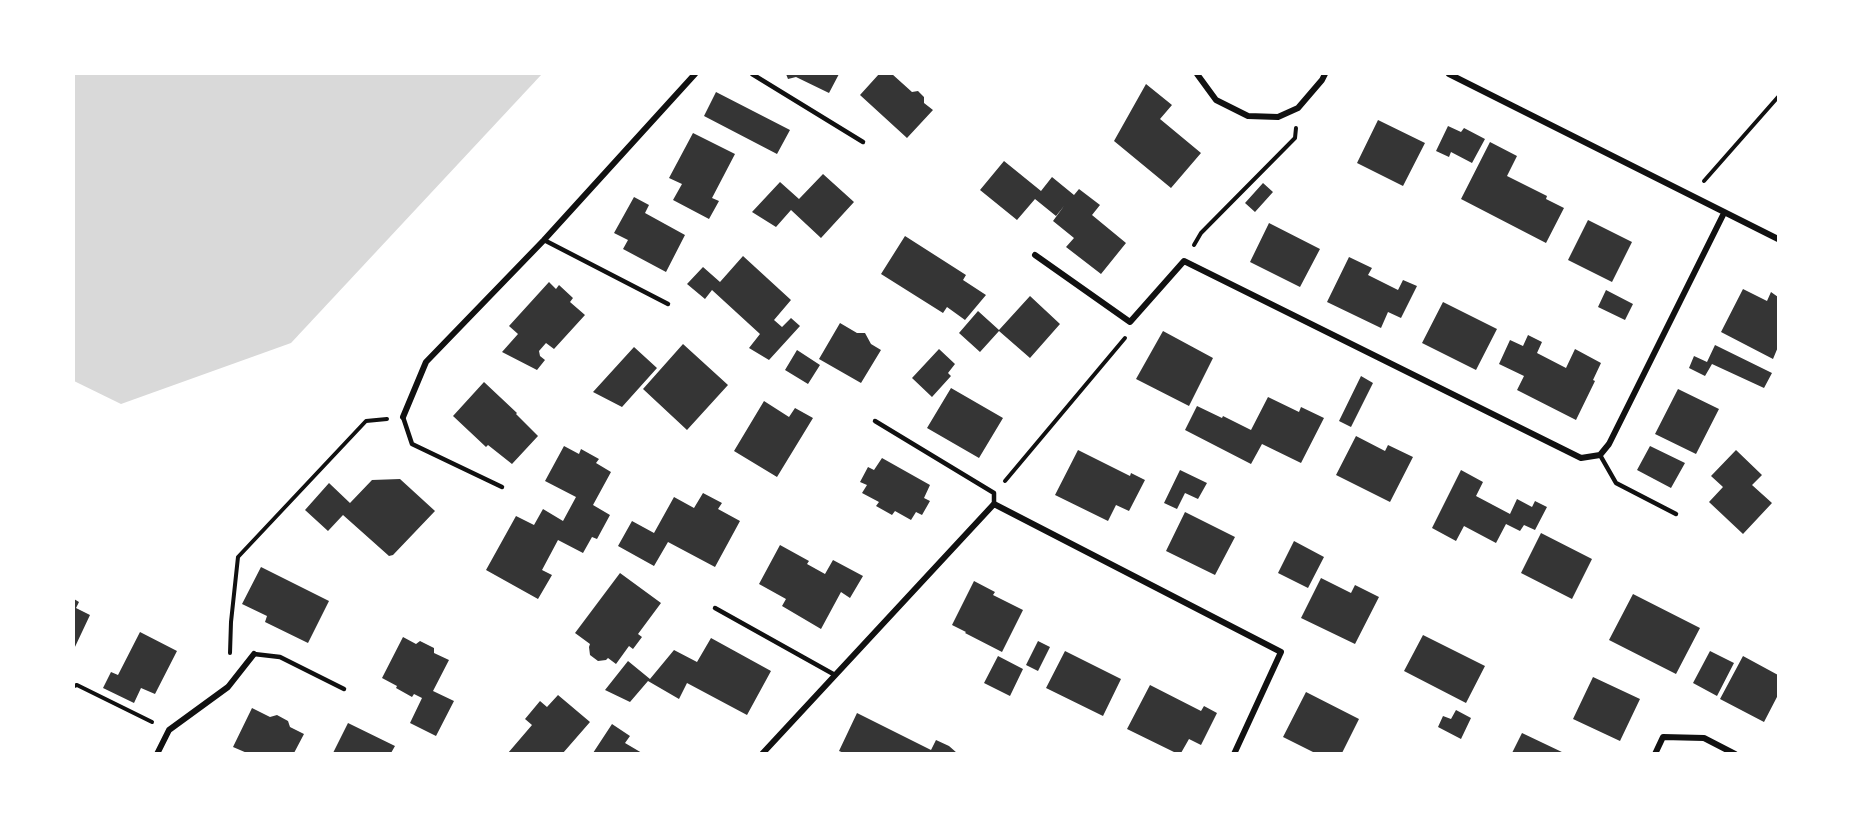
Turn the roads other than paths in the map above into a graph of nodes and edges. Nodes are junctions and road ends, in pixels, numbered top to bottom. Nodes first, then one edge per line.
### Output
1 (695, 74) edge
2 (752, 74) edge
3 (1197, 74) edge
4 (1325, 74) edge
5 (1449, 74) edge
6 (863, 142) dead end
7 (1724, 213) junction
8 (1779, 239) edge
9 (544, 240) junction
10 (1035, 255) dead end
11 (668, 303) dead end
12 (403, 417) joint
13 (875, 421) dead end
14 (1599, 455) junction
15 (502, 486) dead end
16 (994, 504) junction
17 (1676, 514) dead end
18 (715, 608) dead end
19 (254, 654) joint
20 (835, 675) junction
21 (345, 689) dead end
22 (157, 753) edge
23 (762, 753) edge
24 (1234, 753) edge
25 (1654, 753) edge
26 (1735, 753) edge

1 - 9 street
2 - 6 lane
3 - 4 street
5 - 7 street
7 - 8 street
7 - 14 street
9 - 11 lane
9 - 12 street
10 - 14 street
12 - 15 lane
13 - 16 lane
14 - 17 lane
16 - 20 street
16 - 24 street
18 - 20 lane
19 - 21 lane
19 - 22 street
20 - 23 street
25 - 26 street

